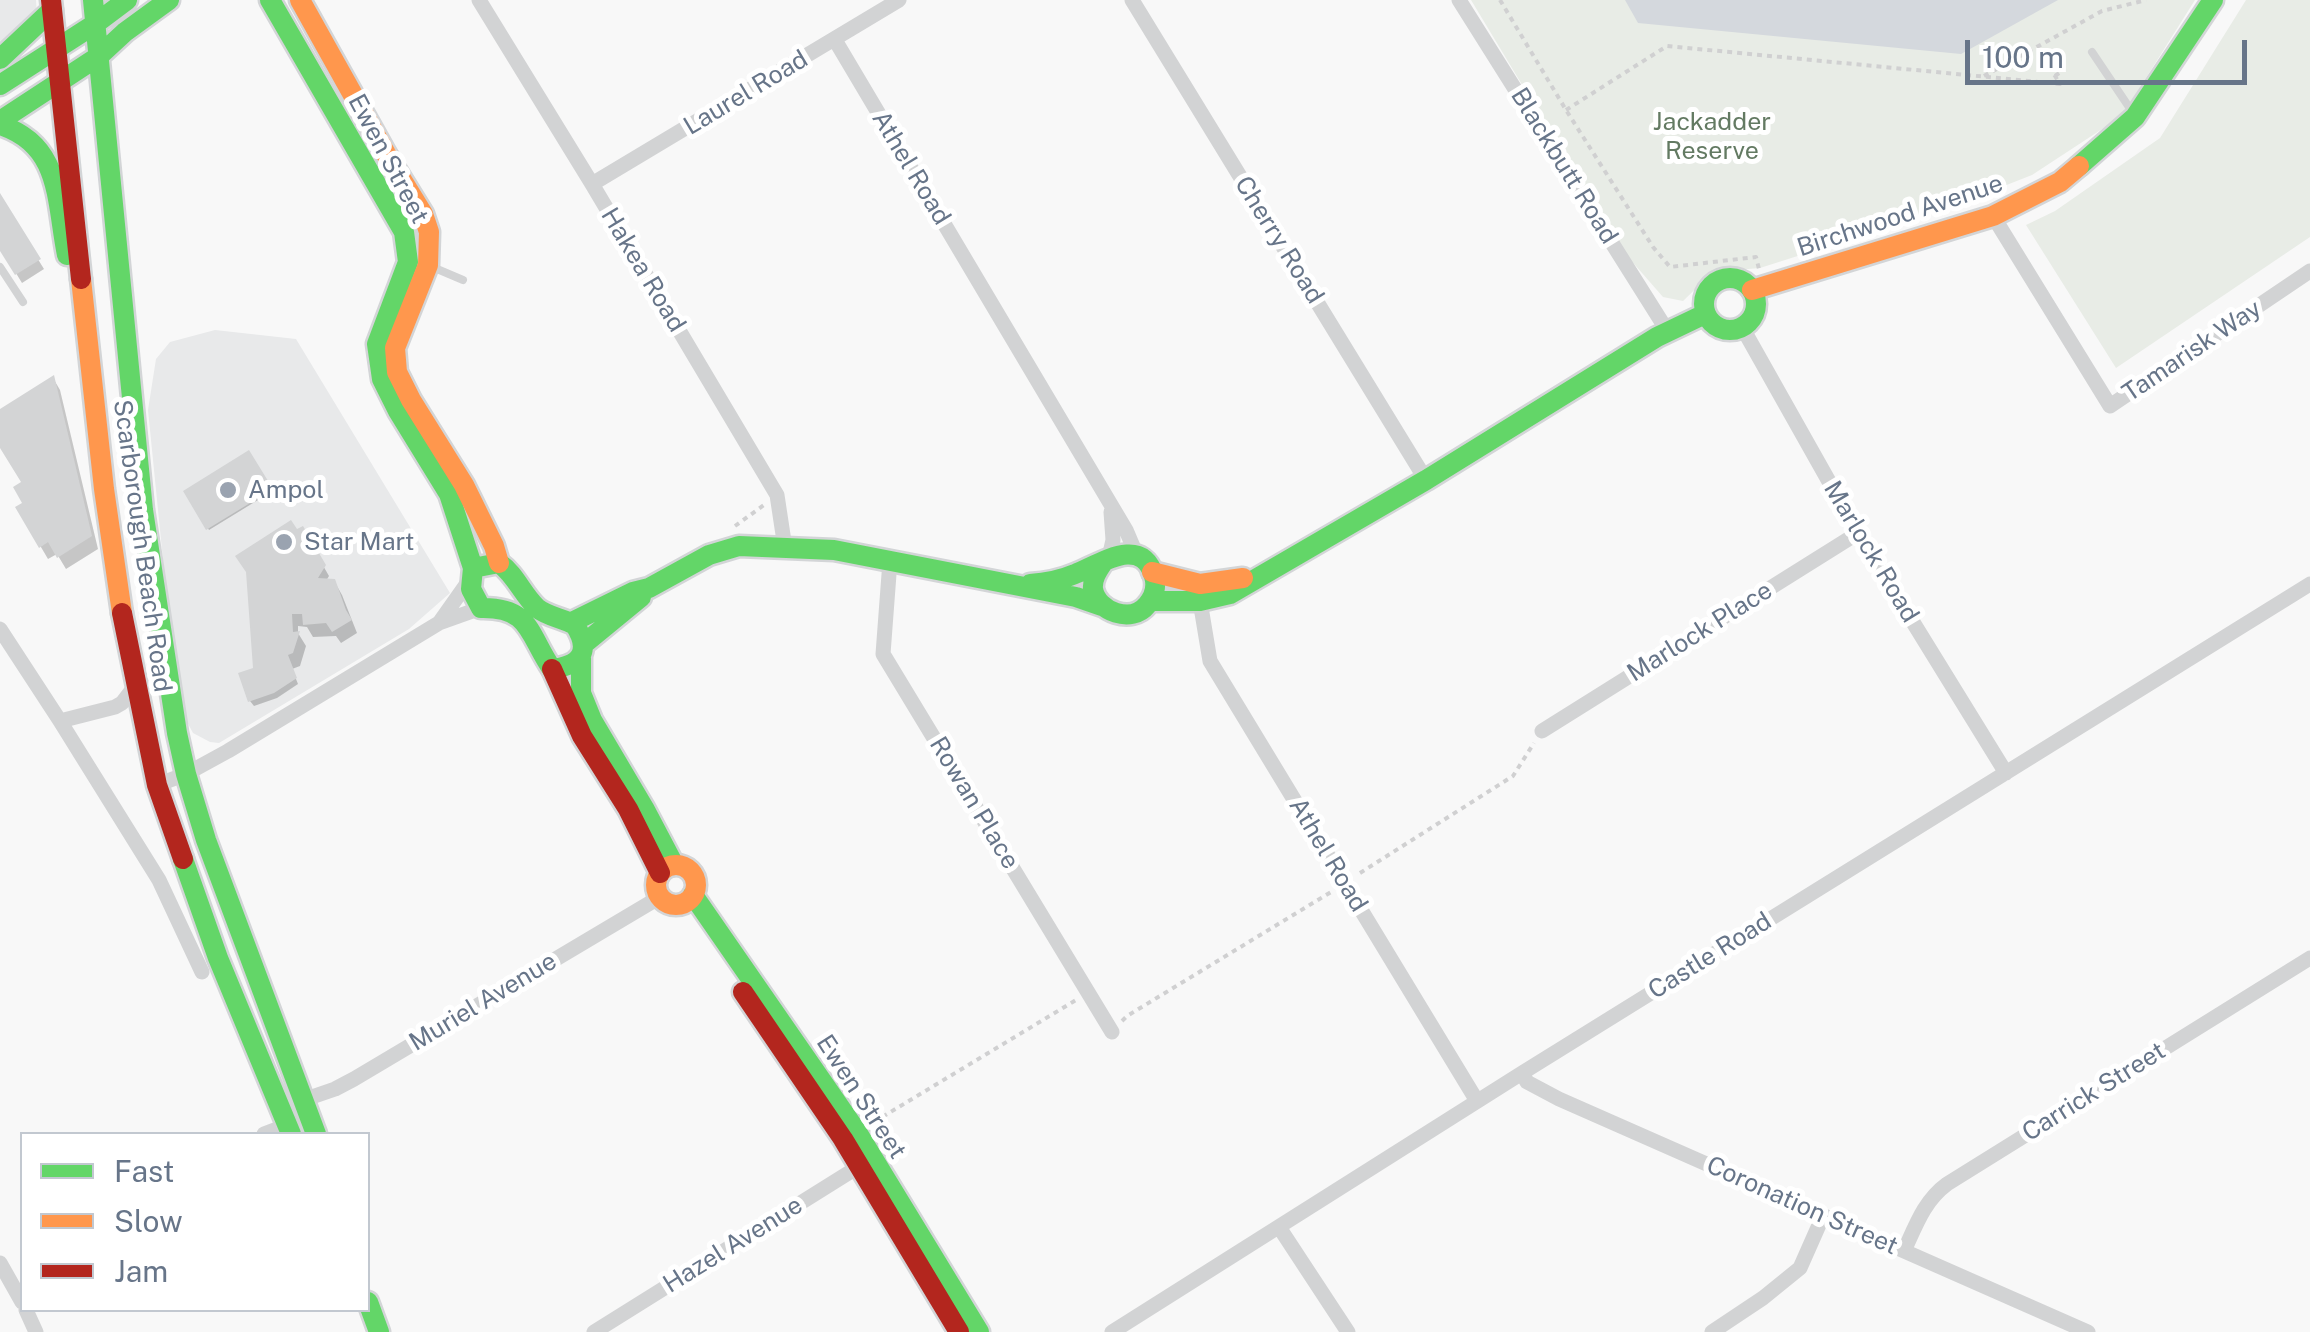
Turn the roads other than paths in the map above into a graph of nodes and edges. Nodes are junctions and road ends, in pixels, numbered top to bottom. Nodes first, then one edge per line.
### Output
1 (93, 0) edge
2 (127, 0) edge
3 (169, 0) edge
4 (270, 0) edge
5 (479, 0) edge
6 (899, 0) edge
7 (1132, 0) edge
8 (1460, 0) edge
9 (2214, 0) edge
10 (51, 5) edge
11 (303, 6) edge
12 (95, 24) junction
13 (284, 25) junction
14 (835, 40) junction
15 (56, 50) junction
16 (2092, 52) dead end
17 (99, 56) junction
18 (0, 58) edge
19 (60, 82) junction
20 (0, 85) edge
21 (2135, 117) junction
22 (0, 123) edge
23 (592, 184) junction
24 (1993, 216) junction
25 (418, 263) junction
26 (0, 267) edge
27 (2310, 271) edge
28 (463, 280) dead end
29 (1758, 288) junction
30 (23, 302) dead end
31 (1705, 314) junction
32 (1742, 327) junction
33 (1668, 332) junction
34 (94, 396) junction
35 (1426, 480) junction
36 (1110, 502) junction
37 (1858, 533) junction
38 (784, 548) junction
39 (1136, 556) junction
40 (1107, 559) junction
41 (890, 561) junction
42 (499, 563) junction
43 (1152, 572) junction
44 (1264, 574) junction
45 (471, 575) junction
46 (2310, 584) edge
47 (1017, 586) junction
48 (649, 588) junction
49 (1150, 601) junction
50 (1200, 602) junction
51 (1102, 606) junction
52 (481, 608) junction
53 (572, 622) junction
54 (439, 623) junction
55 (0, 629) edge
56 (583, 651) junction
57 (552, 669) junction
58 (136, 686) junction
59 (60, 721) junction
60 (1542, 731) dead end
61 (2006, 773) junction
62 (186, 774) junction
63 (157, 785) junction
64 (667, 869) junction
65 (660, 897) junction
66 (688, 900) junction
67 (2310, 958) edge
68 (202, 972) dead end
69 (1112, 1032) dead end
70 (1522, 1073) junction
71 (1477, 1101) junction
72 (309, 1117) edge
73 (290, 1130) edge
74 (866, 1162) junction
75 (1822, 1216) junction
76 (1279, 1227) junction
77 (1904, 1250) junction
78 (0, 1263) edge
79 (20, 1293) edge
80 (370, 1307) edge
81 (379, 1332) edge
82 (594, 1332) edge
83 (959, 1332) edge
84 (979, 1332) edge
85 (1112, 1332) edge
86 (1348, 1332) edge
87 (1712, 1332) edge
88 (2088, 1332) edge

1 - 12 main road, Scarborough Beach Road
2 - 12 main road
3 - 17 main road
4 - 13 main road, Ewen Street
5 - 23 street, Hakea Road
6 - 14 street, Laurel Road
7 - 35 street, Cherry Road
8 - 33 street, Blackbutt Road
9 - 21 main road, Birchwood Avenue
10 - 15 main road, Scarborough Beach Road
10 - 18 main road
11 - 13 main road
11 - 25 main road, Ewen Street
12 - 15 main road
12 - 17 main road, Scarborough Beach Road
13 - 25 main road, Ewen Street
14 - 23 street, Laurel Road
14 - 36 street, Athel Road
15 - 19 main road, Scarborough Beach Road
15 - 20 main road
16 - 21 lane
17 - 19 main road
17 - 62 main road, Scarborough Beach Road
19 - 22 main road
19 - 34 main road, Scarborough Beach Road
21 - 24 main road, Birchwood Avenue
22 - 34 main road
23 - 38 street, Hakea Road
24 - 27 street, Tamarisk Way
24 - 29 main road, Birchwood Avenue
25 - 28 lane
25 - 42 main road, Ewen Street
25 - 45 main road, Ewen Street
26 - 30 lane
29 - 31 main road, Birchwood Avenue
29 - 32 main road
31 - 32 main road
31 - 33 main road
32 - 37 street, Marlock Road
33 - 35 main road
34 - 58 main road, Scarborough Beach Road
35 - 44 main road
36 - 39 street, Athel Road
36 - 40 street
37 - 60 street, Marlock Place
37 - 61 street, Marlock Road
38 - 41 main road
38 - 48 main road
39 - 40 main road
39 - 43 main road
40 - 47 main road
40 - 51 main road
41 - 47 main road
41 - 69 street, Rowan Place
42 - 45 main road
42 - 53 main road, Ewen Street
43 - 44 main road
43 - 49 main road
44 - 50 main road
45 - 52 main road, Ewen Street
45 - 54 street
46 - 61 street, Castle Road
47 - 51 main road
48 - 53 main road
48 - 56 main road
49 - 50 main road
49 - 51 main road
50 - 71 street, Athel Road
52 - 54 street
52 - 57 main road
53 - 56 main road, Ewen Street
54 - 62 street
55 - 59 street
56 - 57 main road
56 - 64 main road, Ewen Street
57 - 64 main road
58 - 59 street
58 - 63 main road, Scarborough Beach Road
59 - 68 street
61 - 70 street, Castle Road
62 - 63 street
62 - 72 main road, Scarborough Beach Road
63 - 73 main road, Scarborough Beach Road
64 - 65 main road
64 - 66 main road
65 - 66 main road
65 - 72 street, Muriel Avenue
66 - 74 main road, Ewen Street
66 - 74 main road, Ewen Street
67 - 77 street, Carrick Street
70 - 71 street, Castle Road
70 - 75 street, Coronation Street
71 - 76 street, Castle Road
72 - 73 street, Muriel Avenue
74 - 82 street, Hazel Avenue
74 - 83 main road, Ewen Street
74 - 84 main road, Ewen Street
75 - 77 street, Coronation Street
75 - 87 street
76 - 85 street, Castle Road
76 - 86 street
77 - 88 street, Coronation Street
78 - 79 street
80 - 81 main road

